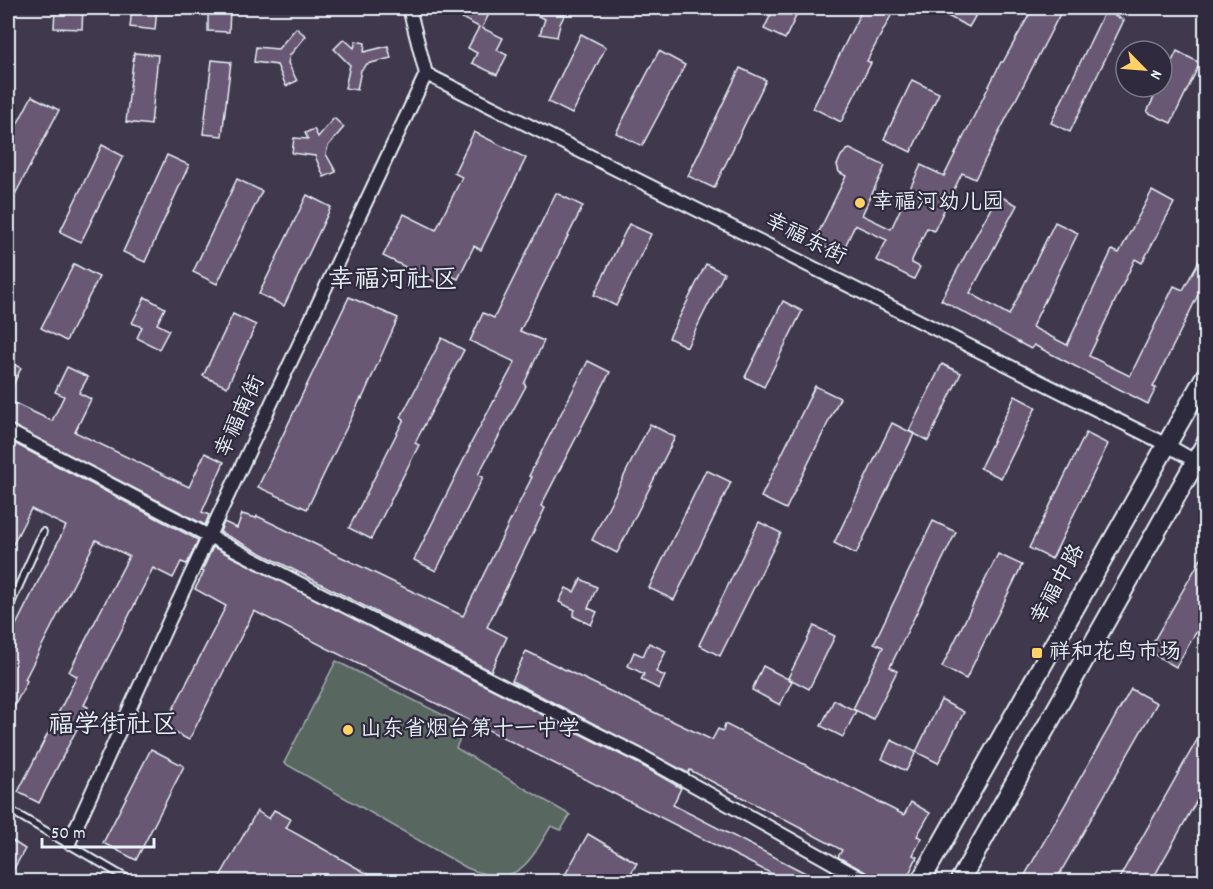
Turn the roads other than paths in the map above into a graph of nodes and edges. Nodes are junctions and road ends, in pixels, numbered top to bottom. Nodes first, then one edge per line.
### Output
1 (409, 8) edge
2 (426, 74) junction
3 (1206, 375) edge
4 (8, 431) edge
5 (1206, 443) edge
6 (1166, 444) junction
7 (1201, 464) edge
8 (43, 532) dead end
9 (8, 610) edge
10 (8, 809) edge
11 (69, 843) junction
12 (133, 882) edge
13 (867, 882) edge
14 (920, 882) edge
15 (959, 882) edge

1 - 2 street
2 - 6 street, 幸福东街
2 - 11 street, 幸福南街
3 - 6 main road, 幸福中路
4 - 13 street
5 - 7 main road
6 - 7 street, 幸福东街
6 - 14 main road, 幸福中路
7 - 15 main road
8 - 9 lane
10 - 11 lane
11 - 12 lane

